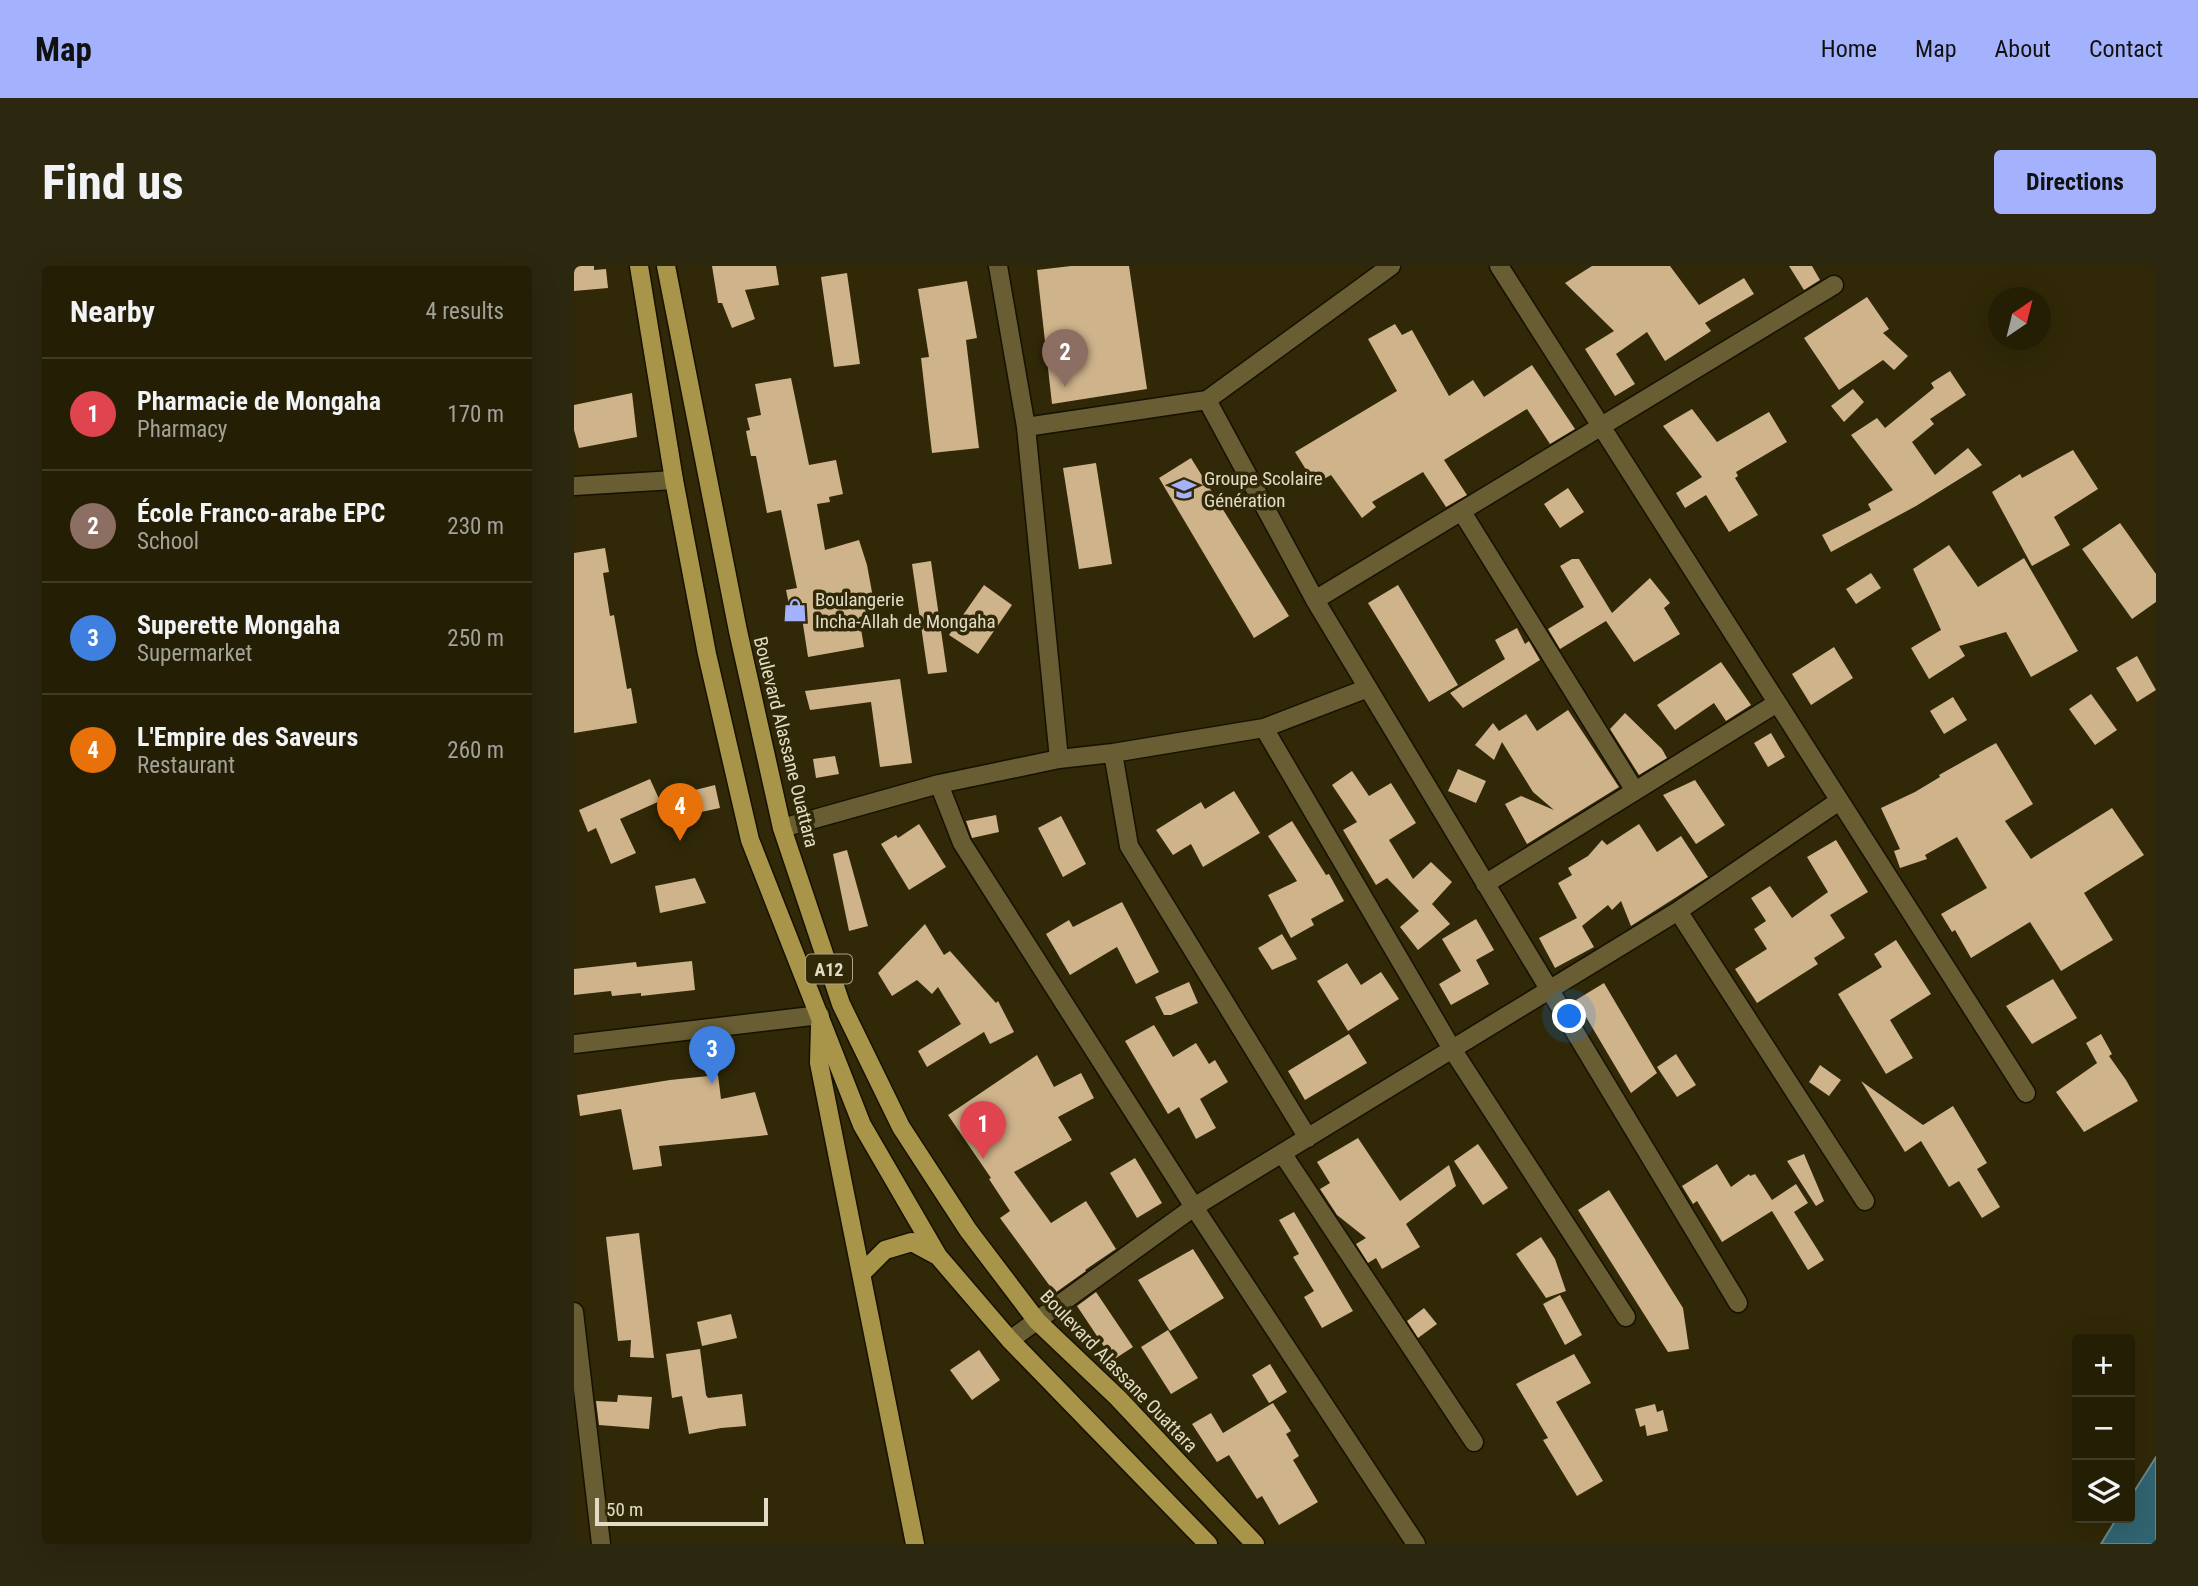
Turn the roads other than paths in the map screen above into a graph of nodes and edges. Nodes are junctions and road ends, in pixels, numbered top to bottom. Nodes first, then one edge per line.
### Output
1 (639, 266) edge
2 (666, 266) edge
3 (998, 266) edge
4 (1391, 266) edge
5 (1499, 266) edge
6 (1834, 285) dead end
7 (1207, 400) junction
8 (1601, 426) junction
9 (1026, 427) junction
10 (674, 480) junction
11 (574, 486) edge
12 (1462, 512) junction
13 (1315, 600) junction
14 (1368, 688) junction
15 (1777, 703) junction
16 (1264, 728) junction
17 (1114, 753) junction
18 (1059, 759) junction
19 (939, 784) junction
20 (1635, 791) junction
21 (1839, 801) junction
22 (782, 828) junction
23 (1485, 884) junction
24 (1678, 911) junction
25 (1548, 991) junction
26 (841, 1004) junction
27 (820, 1016) junction
28 (574, 1044) edge
29 (1452, 1049) junction
30 (2026, 1093) dead end
31 (1308, 1138) junction
32 (1282, 1153) junction
33 (1865, 1201) dead end
34 (1194, 1207) junction
35 (938, 1256) junction
36 (861, 1273) junction
37 (1738, 1303) dead end
38 (574, 1312) edge
39 (1626, 1317) dead end
40 (1037, 1321) junction
41 (1010, 1340) junction
42 (1474, 1442) dead end
43 (601, 1544) edge
44 (915, 1544) edge
45 (1208, 1544) edge
46 (1255, 1544) edge
47 (1416, 1544) edge

1 - 10 main road, A12
2 - 22 main road, Boulevard Alassane Ouattara / A12
3 - 9 street
4 - 7 street
5 - 8 street
6 - 8 street
7 - 9 street
7 - 13 street
8 - 12 street
8 - 15 street
9 - 18 street
10 - 11 street
10 - 27 main road, A12
12 - 13 street
12 - 20 street
13 - 14 street
14 - 16 street
14 - 23 street
15 - 20 street
15 - 21 street
16 - 17 street
16 - 29 street
17 - 18 street
17 - 31 street
18 - 19 street
19 - 22 street
19 - 34 street
20 - 23 street
21 - 24 street
21 - 30 street
22 - 26 main road, Boulevard Alassane Ouattara / A12
23 - 25 street
24 - 25 street
24 - 33 street
25 - 29 street
25 - 37 street
26 - 27 main road, A12
26 - 40 main road, Boulevard Alassane Ouattara / A12
27 - 28 street
27 - 35 main road, A12
27 - 36 main road, A12
29 - 31 street
29 - 39 street
31 - 32 street
32 - 34 street
32 - 42 street
34 - 40 street
34 - 47 street
35 - 36 main road
35 - 41 main road, A12
36 - 44 main road, A12
38 - 43 street
40 - 41 street
40 - 46 main road, Boulevard Alassane Ouattara / A12
41 - 45 main road, A12

